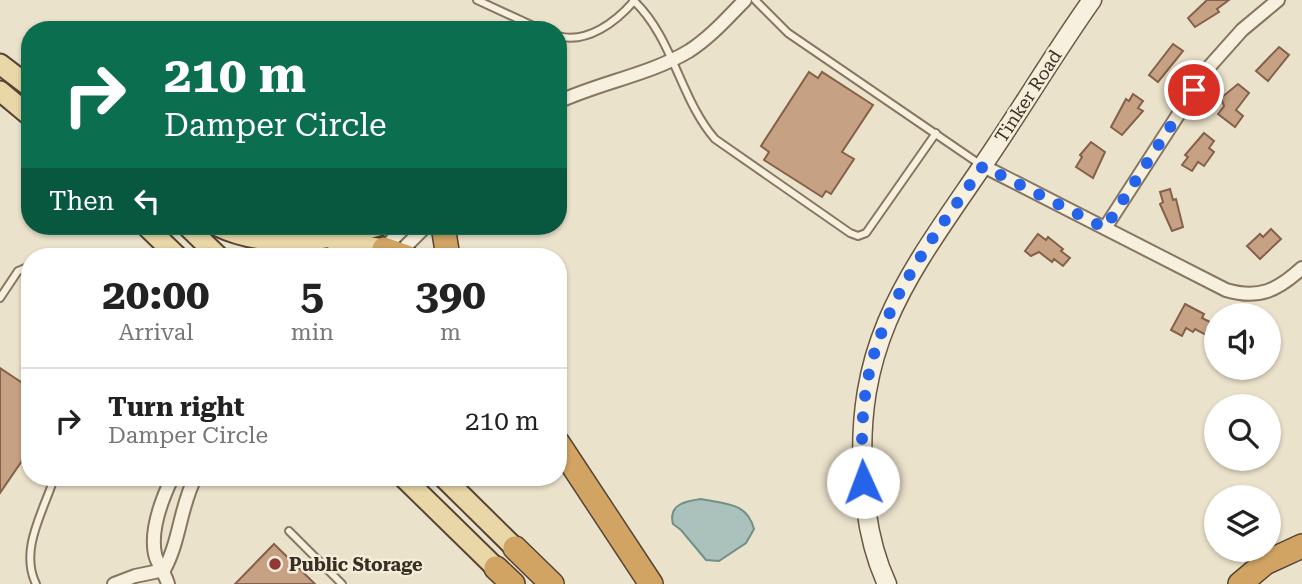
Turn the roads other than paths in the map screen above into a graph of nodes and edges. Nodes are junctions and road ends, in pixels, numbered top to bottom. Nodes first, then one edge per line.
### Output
1 (477, 0) edge
2 (634, 0) edge
3 (746, 0) edge
4 (755, 0) edge
5 (1278, 0) edge
6 (1085, 2) edge
7 (522, 21) edge
8 (567, 38) edge
9 (671, 60) junction
10 (0, 64) edge
11 (21, 80) edge
12 (0, 92) edge
13 (567, 99) edge
14 (21, 109) edge
15 (936, 133) junction
16 (983, 166) junction
17 (1105, 228) junction
18 (155, 235) edge
19 (196, 235) edge
20 (245, 235) edge
21 (332, 235) edge
22 (415, 235) edge
23 (306, 240) junction
24 (169, 248) edge
25 (210, 248) edge
26 (352, 248) edge
27 (400, 248) edge
28 (1302, 268) edge
29 (21, 270) edge
30 (0, 298) edge
31 (567, 456) edge
32 (51, 486) edge
33 (169, 486) edge
34 (192, 486) edge
35 (412, 486) edge
36 (452, 486) edge
37 (289, 531) dead end
38 (1302, 547) edge
39 (515, 548) joint
40 (164, 570) junction
41 (507, 578) edge
42 (36, 584) edge
43 (114, 584) edge
44 (168, 584) edge
45 (342, 584) edge
46 (552, 584) edge
47 (652, 584) edge
48 (887, 584) edge
49 (1240, 584) edge
50 (1262, 584) edge

1 - 7 lane
2 - 8 lane
2 - 9 lane
3 - 9 street
4 - 15 lane
5 - 17 street
6 - 16 street, Tinker Road
9 - 13 street
9 - 15 lane
10 - 11 main road
12 - 14 main road
15 - 16 lane
16 - 17 street
16 - 48 street, Tinker Road
17 - 28 street
18 - 24 main road
19 - 25 main road
20 - 23 main road
21 - 23 main road
22 - 27 street
23 - 26 main road
29 - 30 lane
31 - 47 highway
32 - 42 lane
33 - 40 street
34 - 40 street
35 - 41 main road
36 - 39 main road
37 - 45 lane
38 - 49 highway
38 - 50 highway
39 - 46 highway
40 - 43 street
40 - 44 street

